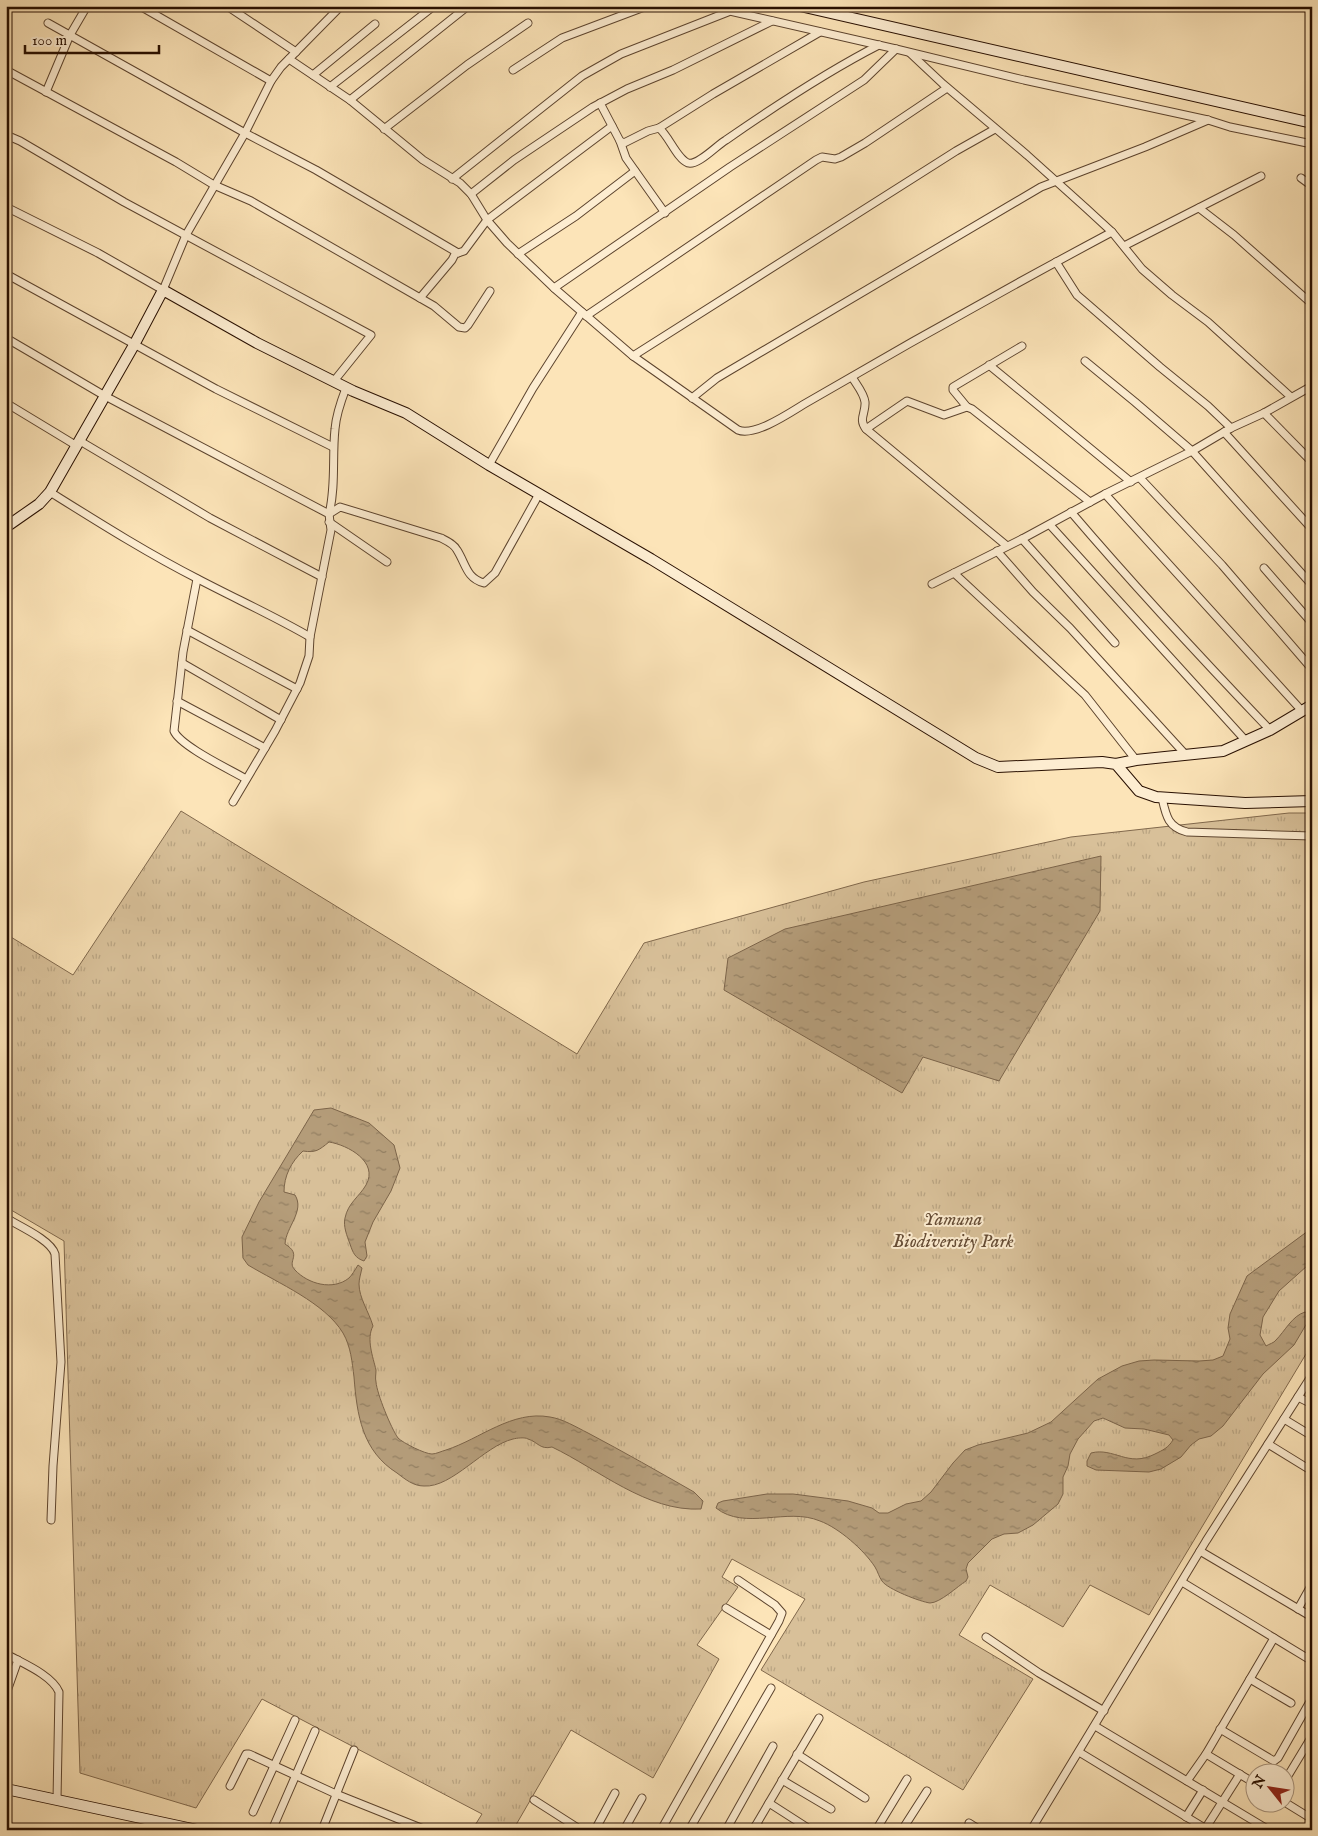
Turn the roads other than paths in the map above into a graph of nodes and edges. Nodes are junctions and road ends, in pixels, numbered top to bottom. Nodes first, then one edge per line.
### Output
1 (87, 6) edge
2 (140, 6) edge
3 (227, 6) edge
4 (341, 6) edge
5 (434, 6) edge
6 (468, 6) edge
7 (647, 6) edge
8 (708, 6) edge
9 (800, 6) edge
10 (728, 12) junction
11 (772, 21) junction
12 (48, 23) dead end
13 (528, 23) dead end
14 (374, 24) dead end
15 (820, 32) junction
16 (70, 35) junction
17 (879, 45) junction
18 (896, 49) junction
19 (907, 51) junction
20 (296, 52) junction
21 (289, 59) junction
22 (6, 70) edge
23 (514, 70) dead end
24 (314, 75) junction
25 (272, 81) junction
26 (330, 87) junction
27 (947, 88) junction
28 (46, 92) junction
29 (350, 100) junction
30 (600, 103) junction
31 (1208, 120) junction
32 (1312, 123) edge
33 (612, 126) junction
34 (659, 128) junction
35 (384, 129) junction
36 (995, 129) junction
37 (245, 133) junction
38 (6, 135) edge
39 (620, 141) junction
40 (1312, 144) edge
41 (635, 171) junction
42 (1261, 176) dead end
43 (1302, 178) dead end
44 (452, 179) junction
45 (1056, 182) junction
46 (214, 184) junction
47 (1312, 186) edge
48 (471, 194) junction
49 (6, 207) edge
50 (1199, 208) junction
51 (664, 213) junction
52 (487, 220) junction
53 (1112, 232) junction
54 (186, 235) junction
55 (1124, 246) junction
56 (458, 253) junction
57 (518, 254) junction
58 (1056, 262) junction
59 (6, 274) edge
60 (554, 288) junction
61 (163, 290) junction
62 (490, 291) dead end
63 (420, 298) junction
64 (1312, 304) edge
65 (584, 314) junction
66 (6, 338) edge
67 (134, 345) junction
68 (1022, 346) dead end
69 (633, 356) junction
70 (1085, 361) dead end
71 (989, 365) junction
72 (852, 377) junction
73 (334, 381) junction
74 (1312, 386) edge
75 (346, 388) junction
76 (105, 396) junction
77 (1291, 397) junction
78 (692, 398) junction
79 (6, 403) edge
80 (967, 407) junction
81 (1264, 413) junction
82 (866, 429) junction
83 (1228, 430) junction
84 (78, 444) junction
85 (333, 447) junction
86 (1192, 452) junction
87 (1312, 462) edge
88 (489, 465) junction
89 (1140, 478) junction
90 (1131, 482) junction
91 (50, 492) junction
92 (539, 494) junction
93 (1105, 494) junction
94 (1090, 502) junction
95 (1071, 512) junction
96 (329, 518) junction
97 (1050, 524) junction
98 (6, 527) edge
99 (1312, 529) edge
100 (1022, 539) junction
101 (1007, 546) junction
102 (997, 551) junction
103 (387, 562) dead end
104 (1264, 568) dead end
105 (954, 573) junction
106 (322, 577) junction
107 (197, 579) junction
108 (932, 584) dead end
109 (1312, 585) edge
110 (1312, 623) edge
111 (187, 630) junction
112 (310, 637) junction
113 (1114, 643) dead end
114 (182, 663) junction
115 (1312, 669) edge
116 (297, 689) junction
117 (177, 701) junction
118 (1312, 705) edge
119 (1302, 711) junction
120 (281, 720) junction
121 (1270, 730) junction
122 (1246, 741) junction
123 (265, 748) junction
124 (1185, 754) junction
125 (1136, 760) junction
126 (1116, 764) junction
127 (246, 779) junction
128 (1162, 798) junction
129 (1312, 801) edge
130 (233, 802) dead end
131 (1312, 836) edge
132 (6, 1218) edge
133 (1312, 1375) edge
134 (1298, 1397) junction
135 (1312, 1404) edge
136 (1284, 1419) junction
137 (1312, 1436) edge
138 (1268, 1444) junction
139 (1312, 1470) edge
140 (51, 1520) dead end
141 (1200, 1551) junction
142 (738, 1580) dead end
143 (1182, 1582) junction
144 (1312, 1584) edge
145 (726, 1608) dead end
146 (1298, 1609) junction
147 (1312, 1617) edge
148 (771, 1635) junction
149 (986, 1637) dead end
150 (1274, 1638) junction
151 (6, 1654) edge
152 (18, 1660) junction
153 (1312, 1661) edge
154 (1250, 1679) junction
155 (771, 1688) dead end
156 (6, 1694) edge
157 (1312, 1698) edge
158 (1291, 1703) dead end
159 (1104, 1711) junction
160 (819, 1718) dead end
161 (295, 1720) dead end
162 (1095, 1726) junction
163 (1220, 1729) junction
164 (315, 1731) dead end
165 (1312, 1736) edge
166 (774, 1746) dead end
167 (1309, 1747) edge
168 (354, 1750) dead end
169 (1080, 1752) junction
170 (797, 1754) junction
171 (1206, 1754) junction
172 (273, 1765) junction
173 (1296, 1765) edge
174 (1240, 1774) junction
175 (295, 1775) junction
176 (1246, 1778) edge
177 (907, 1779) dead end
178 (782, 1780) junction
179 (1188, 1781) junction
180 (230, 1786) dead end
181 (6, 1789) edge
182 (927, 1790) dead end
183 (1202, 1790) junction
184 (615, 1793) dead end
185 (336, 1794) junction
186 (642, 1798) dead end
187 (865, 1798) dead end
188 (57, 1800) junction
189 (534, 1800) dead end
190 (1223, 1802) junction
191 (769, 1803) junction
192 (831, 1809) dead end
193 (1296, 1809) edge
194 (253, 1812) dead end
195 (1186, 1817) junction
196 (1312, 1819) edge
197 (969, 1823) dead end
198 (167, 1827) edge
199 (570, 1827) edge
200 (755, 1827) edge
201 (1207, 1829) edge
202 (197, 1830) edge
203 (272, 1830) edge
204 (322, 1830) edge
205 (426, 1830) edge
206 (581, 1830) edge
207 (595, 1830) edge
208 (624, 1830) edge
209 (661, 1830) edge
210 (689, 1830) edge
211 (726, 1830) edge
212 (765, 1830) edge
213 (811, 1830) edge
214 (876, 1830) edge
215 (902, 1830) edge
216 (980, 1830) edge
217 (1031, 1830) edge
218 (1269, 1830) edge

1 - 16 street
2 - 25 street
3 - 20 street
4 - 20 street
5 - 26 street
6 - 29 street
7 - 23 street
8 - 10 street
9 - 32 street
10 - 11 street
10 - 44 street
11 - 15 street
11 - 30 street
12 - 16 street
13 - 35 street
14 - 24 street
15 - 17 street
15 - 34 street
16 - 28 street
16 - 37 street
17 - 18 street
17 - 34 street
18 - 19 street
18 - 51 street
19 - 27 street
19 - 31 street
20 - 21 street
21 - 24 street
21 - 25 street
22 - 28 street
24 - 26 street
25 - 37 street
26 - 29 street
27 - 36 street
27 - 65 street
28 - 46 street
29 - 35 street
30 - 33 street
30 - 48 street
31 - 40 street
31 - 45 street
33 - 39 street
33 - 52 street
34 - 39 street
35 - 44 street
36 - 45 street
36 - 69 street
37 - 46 street
37 - 56 street
38 - 54 street
39 - 41 street
41 - 51 street
41 - 57 street
42 - 50 street
43 - 47 street
44 - 48 street
45 - 53 street
45 - 78 street
46 - 54 street
46 - 63 street
48 - 52 street
49 - 61 street
50 - 55 street
50 - 64 street
51 - 60 street
52 - 56 street
52 - 57 street
53 - 55 street
53 - 58 street
54 - 61 street
54 - 73 street
55 - 77 street
56 - 63 street
57 - 60 street
58 - 72 street
58 - 83 street
59 - 67 street
60 - 65 street
61 - 67 street
61 - 73 street
62 - 63 street
65 - 69 street
65 - 88 street
66 - 76 street
67 - 76 street
67 - 85 street
68 - 71 street
69 - 78 street
70 - 86 street
71 - 80 street
71 - 90 street
72 - 78 street
72 - 82 street
73 - 75 street
74 - 77 street
75 - 85 street
75 - 88 street
76 - 84 street
76 - 96 street
77 - 81 street
79 - 84 street
80 - 82 street
80 - 94 street
81 - 83 street
81 - 87 street
82 - 101 street
83 - 86 street
83 - 99 street
84 - 91 street
84 - 106 street
85 - 96 street
86 - 89 street
86 - 109 street
88 - 92 street
89 - 90 street
89 - 115 street
90 - 93 street
91 - 98 street
91 - 107 street
92 - 96 street
92 - 126 street
93 - 94 street
93 - 119 street
94 - 95 street
95 - 97 street
95 - 121 street
96 - 103 street
96 - 106 street
97 - 100 street
97 - 122 street
100 - 101 street
100 - 113 street
101 - 102 street
102 - 105 street
102 - 124 street
104 - 110 street
105 - 108 street
105 - 125 street
106 - 112 street
107 - 111 street
107 - 112 street
111 - 114 street
111 - 116 street
112 - 116 street
114 - 117 street
114 - 120 street
116 - 120 street
117 - 123 street
117 - 127 street
118 - 119 street
119 - 121 street
120 - 123 street
121 - 122 street
122 - 124 street
123 - 127 street
124 - 125 street
125 - 126 street
126 - 128 street
127 - 130 street
128 - 129 street
128 - 131 street
132 - 140 street
133 - 134 street
134 - 135 street
134 - 136 street
136 - 137 street
136 - 138 street
138 - 139 street
138 - 141 street
141 - 143 street
141 - 146 street
142 - 148 street
143 - 150 street
143 - 159 street
144 - 146 street
145 - 148 street
146 - 147 street
148 - 209 street
149 - 159 street
150 - 153 street
150 - 154 street
151 - 152 street
152 - 156 street
152 - 188 street
154 - 158 street
154 - 163 street
155 - 210 street
157 - 163 street
159 - 162 street
160 - 170 street
161 - 172 street
162 - 169 street
162 - 179 street
163 - 171 street
164 - 175 street
165 - 167 street
166 - 211 street
167 - 173 street
168 - 185 street
169 - 195 street
169 - 217 street
170 - 178 street
170 - 187 street
171 - 174 street
171 - 179 street
172 - 175 street
172 - 180 street
172 - 194 street
174 - 176 street
174 - 190 street
175 - 185 street
175 - 203 street
177 - 214 street
178 - 191 street
178 - 192 street
179 - 183 street
181 - 188 street
182 - 215 street
183 - 190 street
183 - 195 street
184 - 207 street
185 - 204 street
185 - 205 street
186 - 208 street
188 - 198 street
189 - 199 street
190 - 201 street
190 - 218 street
191 - 200 street
191 - 213 street
193 - 196 street
195 - 201 street
197 - 216 street
198 - 202 street
199 - 206 street
200 - 212 street

